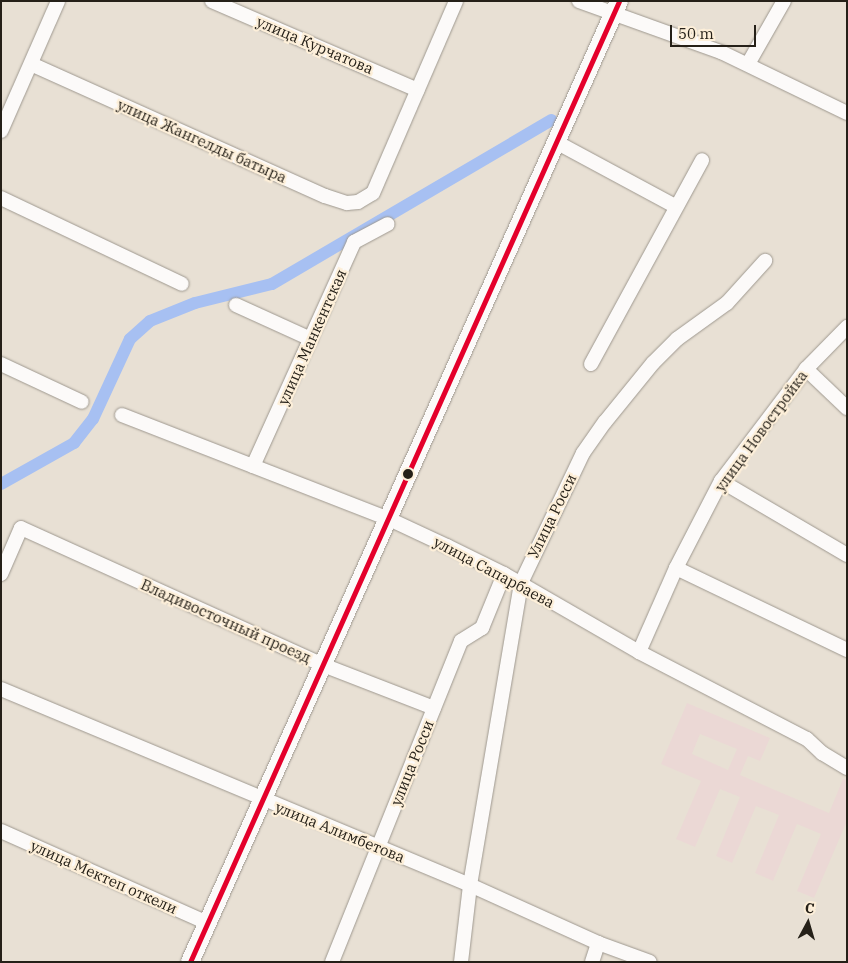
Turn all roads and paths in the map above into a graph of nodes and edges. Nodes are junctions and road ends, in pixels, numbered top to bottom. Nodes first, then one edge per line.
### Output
1 (58, 1) edge
2 (212, 1) edge
3 (456, 1) edge
4 (579, 1) edge
5 (784, 1) edge
6 (616, 8) edge
7 (31, 64) junction
8 (748, 64) junction
9 (418, 90) junction
10 (847, 113) edge
11 (1, 131) edge
12 (556, 142) junction
13 (702, 160) dead end
14 (1, 198) edge
15 (675, 206) junction
16 (388, 224) dead end
17 (766, 261) dead end
18 (182, 284) dead end
19 (236, 305) dead end
20 (847, 327) edge
21 (311, 339) junction
22 (1, 364) edge
23 (591, 364) dead end
24 (806, 369) junction
25 (82, 402) dead end
26 (847, 408) edge
27 (122, 416) dead end
28 (253, 466) junction
29 (721, 481) junction
30 (388, 519) junction
31 (847, 555) edge
32 (676, 568) junction
33 (1, 574) edge
34 (504, 574) junction
35 (521, 583) junction
36 (847, 650) edge
37 (639, 652) junction
38 (323, 665) junction
39 (1, 689) edge
40 (434, 708) junction
41 (847, 768) edge
42 (262, 800) junction
43 (1, 831) edge
44 (378, 848) junction
45 (470, 885) junction
46 (208, 923) junction
47 (598, 944) junction
48 (190, 962) edge
49 (332, 962) edge
50 (461, 962) edge
51 (592, 962) edge
52 (650, 962) edge

1 - 7 street
2 - 9 street, улица Курчатова
3 - 9 street
4 - 6 street
5 - 8 street
6 - 8 street
6 - 12 main road
7 - 9 street, улица Жангелды батыра
7 - 11 street
8 - 10 street
12 - 15 street
12 - 30 main road
13 - 15 street
14 - 18 street
15 - 23 street
16 - 21 street, улица Манкентская
17 - 35 street, Улица Росси
19 - 21 street
20 - 24 street, улица Новостройка
21 - 28 street, улица Манкентская
22 - 25 street
24 - 26 street
24 - 29 street, улица Новостройка
27 - 28 street, улица Сапарбаева
28 - 30 street, улица Сапарбаева
29 - 31 street
29 - 32 street, улица Новостройка
30 - 34 street, улица Сапарбаева
30 - 38 main road
32 - 36 street
32 - 37 street, улица Новостройка
33 - 38 street, Владивосточный проезд
34 - 35 street, улица Сапарбаева
34 - 40 street, улица Росси
35 - 37 street, улица Сапарбаева
35 - 45 street, Улица Росси
37 - 41 street, улица Сапарбаева
38 - 40 street, Владивосточный проезд
38 - 42 main road
39 - 42 street, улица Алимбетова
40 - 44 street, улица Росси
42 - 44 street, улица Алимбетова
42 - 46 main road
43 - 46 street, улица Мектеп откели
44 - 45 street, улица Алимбетова
44 - 49 street, улица Росси
45 - 47 street, улица Алимбетова
45 - 50 street, Улица Росси
46 - 48 main road
47 - 51 street
47 - 52 street, улица Алимбетова

